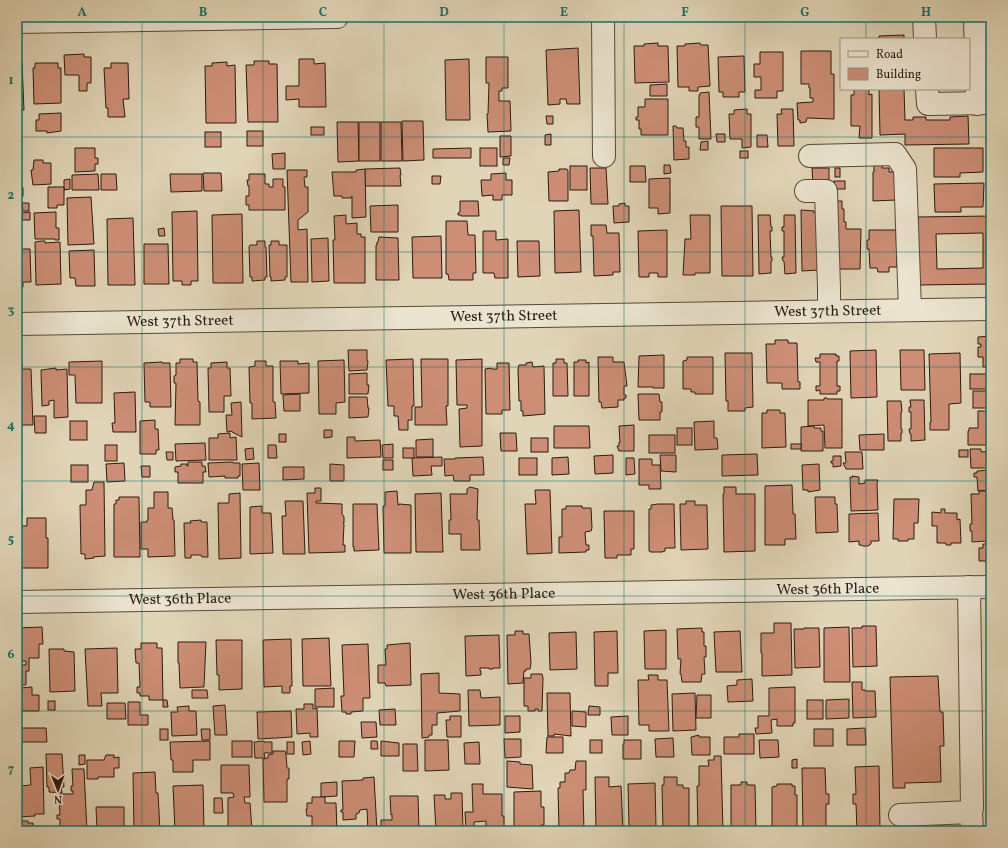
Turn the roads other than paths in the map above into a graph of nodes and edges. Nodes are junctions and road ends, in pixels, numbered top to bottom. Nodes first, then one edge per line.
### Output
1 (337, 17) edge
2 (603, 17) edge
3 (924, 17) edge
4 (975, 17) edge
5 (58, 19) edge
6 (17, 22) edge
7 (925, 38) edge
8 (984, 68) edge
9 (927, 90) edge
10 (984, 103) edge
11 (604, 156) dead end
12 (810, 156) dead end
13 (806, 191) dead end
14 (991, 308) edge
15 (910, 310) junction
16 (829, 311) junction
17 (17, 324) edge
18 (969, 587) junction
19 (991, 587) edge
20 (17, 602) edge
21 (900, 815) dead end
22 (971, 822) edge

1 - 5 street
2 - 11 street
3 - 7 street
4 - 8 street
5 - 6 street
8 - 10 street
9 - 10 street
12 - 15 street
13 - 16 street
14 - 15 street, West 37th Street
15 - 16 street, West 37th Street
16 - 17 street, West 37th Street
18 - 19 street, West 36th Place
18 - 20 street, West 36th Place
18 - 22 street
21 - 22 street

